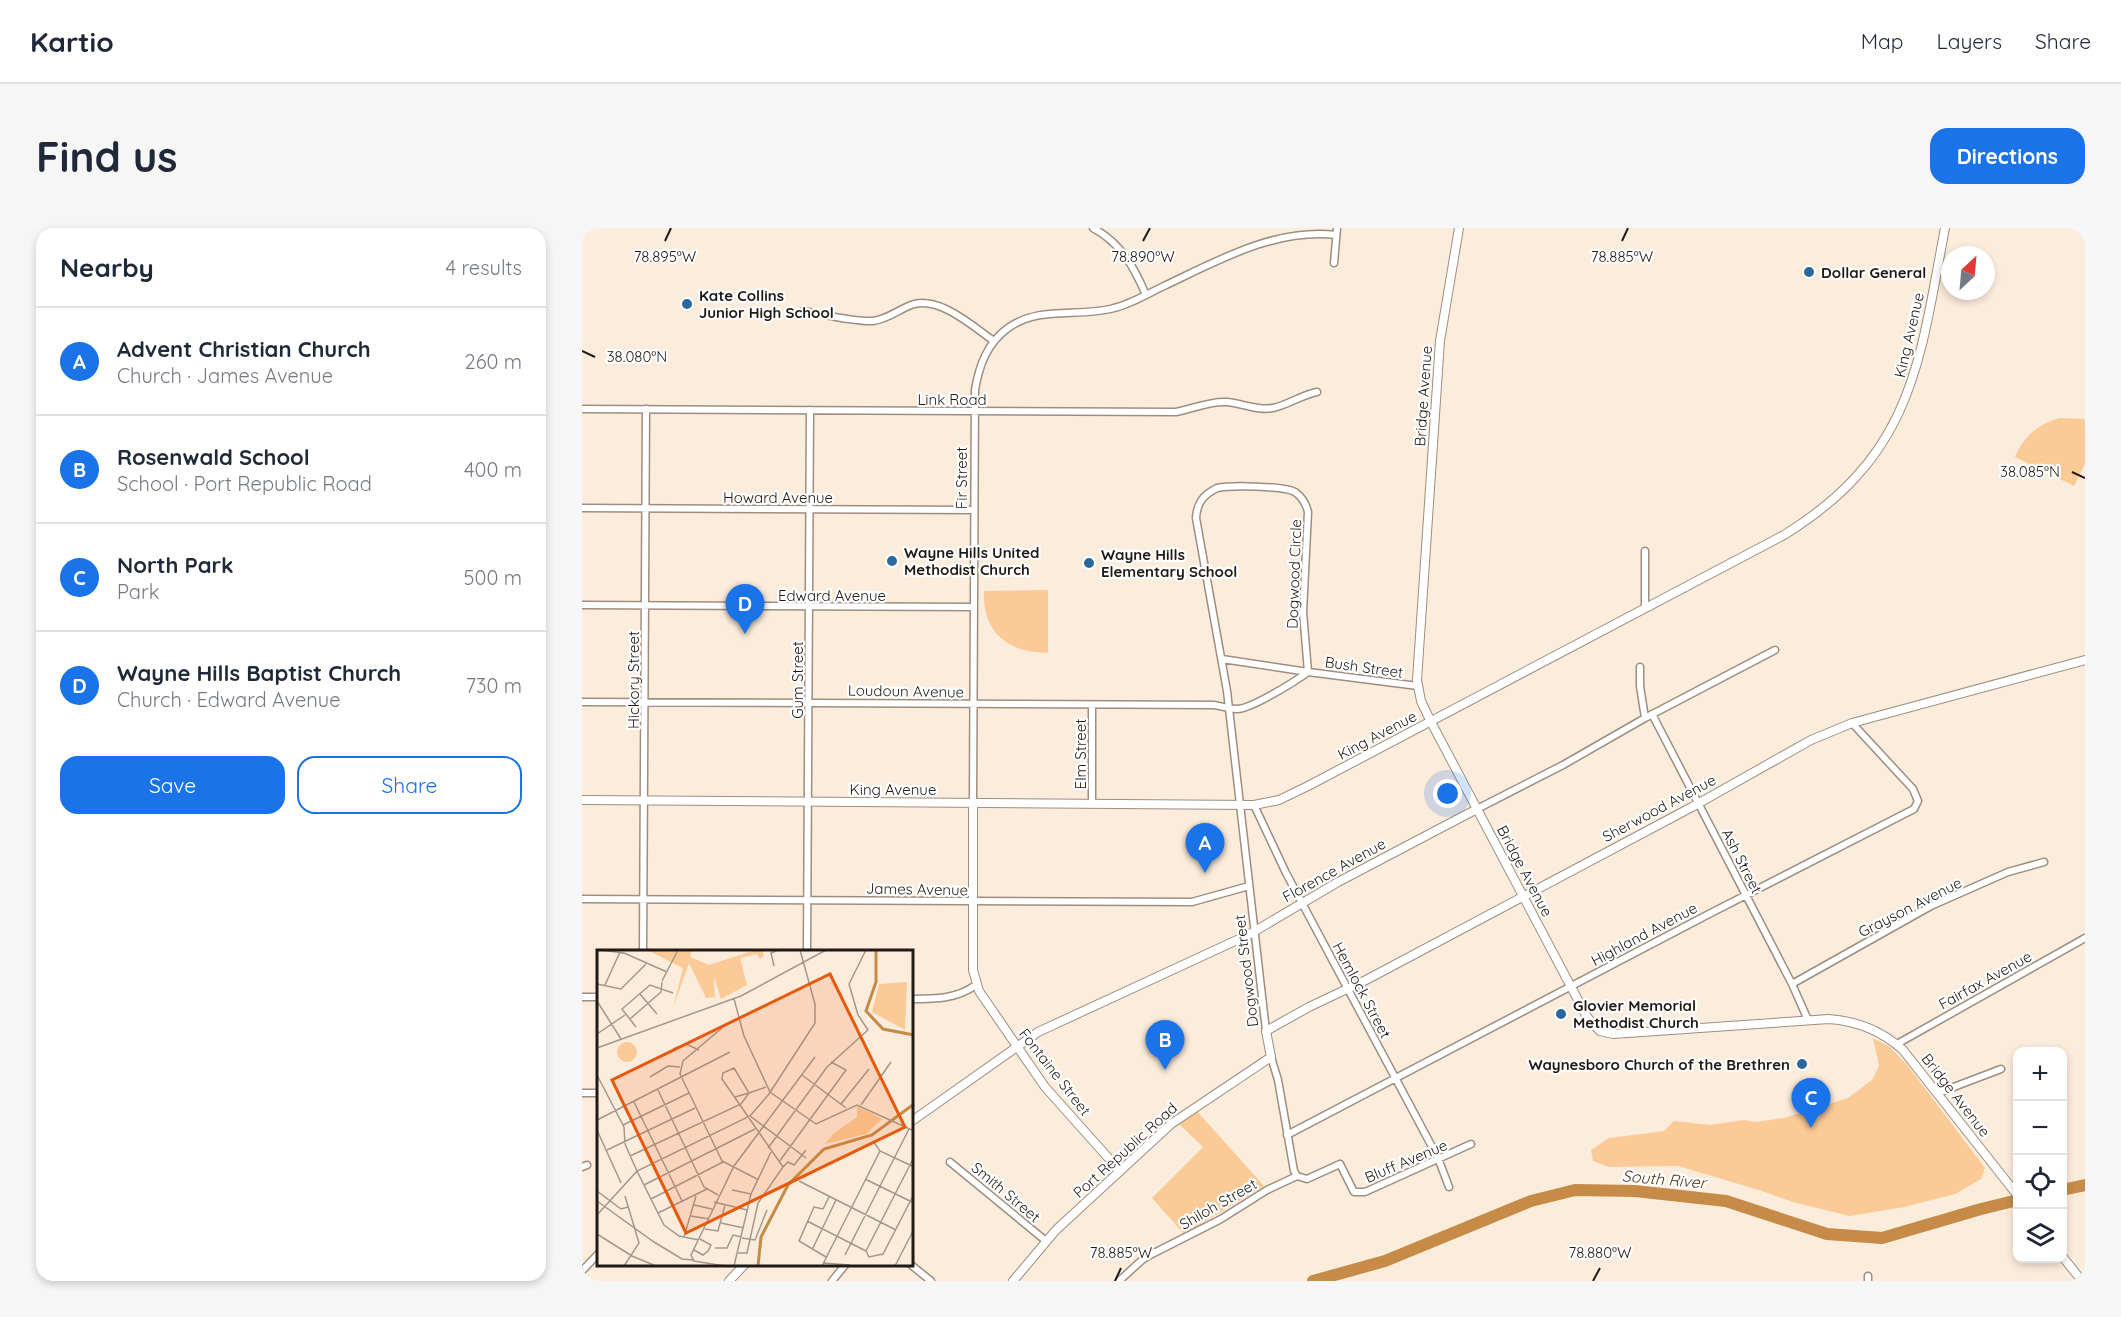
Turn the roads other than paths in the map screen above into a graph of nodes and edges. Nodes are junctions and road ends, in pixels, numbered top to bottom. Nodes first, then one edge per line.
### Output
1 (1093, 228) edge
2 (1459, 228) edge
3 (1945, 228) edge
4 (1336, 232) edge
5 (1334, 263) dead end
6 (1146, 295) junction
7 (803, 311) dead end
8 (994, 341) junction
9 (1317, 392) dead end
10 (582, 409) edge
11 (646, 409) junction
12 (810, 410) junction
13 (975, 411) junction
14 (582, 508) edge
15 (646, 508) junction
16 (810, 508) junction
17 (974, 510) junction
18 (1645, 551) dead end
19 (582, 604) edge
20 (646, 605) junction
21 (809, 606) junction
22 (974, 607) junction
23 (1645, 608) junction
24 (1775, 650) dead end
25 (1222, 659) junction
26 (2085, 660) edge
27 (1640, 667) dead end
28 (1308, 672) junction
29 (1418, 686) junction
30 (582, 702) edge
31 (645, 703) junction
32 (809, 703) junction
33 (974, 704) junction
34 (1092, 705) junction
35 (1229, 708) junction
36 (1652, 714) junction
37 (1644, 718) junction
38 (1431, 722) junction
39 (1852, 723) junction
40 (582, 800) edge
41 (645, 801) junction
42 (808, 802) junction
43 (973, 803) junction
44 (1092, 803) junction
45 (1698, 803) junction
46 (1241, 805) junction
47 (1254, 805) junction
48 (1477, 809) junction
49 (2044, 862) dead end
50 (1249, 886) junction
51 (1746, 895) junction
52 (1523, 896) junction
53 (582, 899) edge
54 (643, 899) junction
55 (807, 900) junction
56 (973, 901) junction
57 (1302, 903) junction
58 (1255, 931) junction
59 (2085, 938) edge
60 (643, 950) edge
61 (807, 950) edge
62 (976, 984) junction
63 (1792, 984) junction
64 (1570, 986) junction
65 (1347, 989) junction
66 (914, 999) edge
67 (1808, 1020) junction
68 (1266, 1031) junction
69 (1898, 1044) junction
70 (1017, 1046) junction
71 (1270, 1057) junction
72 (2001, 1069) dead end
73 (1395, 1078) junction
74 (1938, 1093) junction
75 (914, 1120) edge
76 (1287, 1135) junction
77 (1471, 1144) dead end
78 (1438, 1158) junction
79 (950, 1162) dead end
80 (1120, 1172) junction
81 (1297, 1176) junction
82 (1449, 1187) dead end
83 (2013, 1190) edge
84 (1046, 1241) junction
85 (597, 1255) edge
86 (2067, 1262) edge
87 (743, 1266) edge
88 (844, 1266) edge
89 (912, 1266) edge
90 (582, 1270) edge
91 (729, 1281) edge
92 (832, 1281) edge
93 (931, 1281) edge
94 (1013, 1281) edge
95 (1119, 1281) edge
96 (2082, 1281) edge

1 - 6 street
2 - 29 street, Bridge Avenue
3 - 23 street, King Avenue
4 - 5 street
4 - 6 street, Fir Street
6 - 8 street, Fir Street
7 - 8 street
8 - 13 street, Fir Street
9 - 13 street, Link Road
10 - 11 street, Link Road
11 - 12 street, Link Road
11 - 15 street, Hickory Street
12 - 13 street, Link Road
12 - 16 street, Gum Street
13 - 17 street, Fir Street
14 - 15 street, Howard Avenue
15 - 16 street, Howard Avenue
15 - 20 street, Hickory Street
16 - 17 street, Howard Avenue
16 - 21 street, Gum Street
17 - 22 street, Fir Street
18 - 23 street
19 - 20 street, Edward Avenue
20 - 21 street, Edward Avenue
20 - 31 street, Hickory Street
21 - 22 street, Edward Avenue
21 - 32 street, Gum Street
22 - 33 street, Fir Street
23 - 38 street, King Avenue
24 - 36 street, Florence Avenue
25 - 28 street, Bush Street
25 - 28 street, Dogwood Circle
25 - 35 street, Dogwood Street
26 - 39 street, Sherwood Avenue
27 - 37 street
28 - 29 street, Bush Street
28 - 35 street, Bush Street
29 - 38 street, Bridge Avenue
30 - 31 street, Loudoun Avenue
31 - 32 street, Loudoun Avenue
31 - 41 street, Hickory Street
32 - 33 street, Loudoun Avenue
32 - 42 street, Gum Street
33 - 34 street, Loudoun Avenue
33 - 43 street, Fir Street
34 - 35 street, Loudoun Avenue
34 - 44 street, Elm Street
35 - 46 street, Dogwood Street
36 - 37 street, Florence Avenue
36 - 45 street, Ash Street
37 - 48 street, Florence Avenue
38 - 47 street, King Avenue
38 - 48 street, Bridge Avenue
39 - 45 street, Sherwood Avenue
39 - 51 street, Highland Avenue
40 - 41 street, King Avenue
41 - 42 street, King Avenue
41 - 54 street, Hickory Street
42 - 43 street, King Avenue
42 - 55 street, Gum Street
43 - 44 street, King Avenue
43 - 56 street, Fir Street
44 - 46 street, King Avenue
45 - 51 street, Ash Street
45 - 52 street, Sherwood Avenue
46 - 47 street, King Avenue
46 - 50 street, Dogwood Street
47 - 57 street, Hemlock Street
48 - 52 street, Bridge Avenue
48 - 57 street, Florence Avenue
49 - 63 street, Grayson Avenue
50 - 56 street, James Avenue
50 - 58 street, Dogwood Street
51 - 63 street, Ash Street
51 - 64 street, Highland Avenue
52 - 64 street, Bridge Avenue
52 - 65 street, Sherwood Avenue
53 - 54 street, James Avenue
54 - 55 street, James Avenue
54 - 60 street, Hickory Street
55 - 56 street, James Avenue
55 - 61 street, Gum Street
56 - 62 street, Fir Street
57 - 58 street, Florence Avenue
57 - 65 street, Hemlock Street
58 - 68 street, Dogwood Street
58 - 70 street, Florence Avenue
59 - 69 street, Fairfax Avenue
62 - 66 street
62 - 70 street, Fontaine Street
63 - 67 street, Ash Street
64 - 67 street, Bridge Avenue
64 - 73 street, Highland Avenue
65 - 68 street, Sherwood Avenue
65 - 73 street, Hemlock Street
67 - 69 street, Bridge Avenue
68 - 71 street, Dogwood Street
69 - 74 street, Bridge Avenue
70 - 75 street, Florence Avenue
70 - 80 street, Fontaine Street
71 - 76 street, Dogwood Street
71 - 80 street, Port Republic Road
72 - 74 street
73 - 76 street, Highland Avenue
73 - 78 street, Hemlock Street
74 - 83 street, Bridge Avenue
76 - 81 street
77 - 78 street, Bluff Avenue
78 - 81 street, Bluff Avenue
78 - 82 street, Hemlock Street
79 - 84 street, Smith Street
80 - 84 street, Port Republic Road
81 - 95 street, Shiloh Street
84 - 94 street, Port Republic Road
85 - 90 street
86 - 96 street
87 - 91 street
88 - 92 street
89 - 93 street

